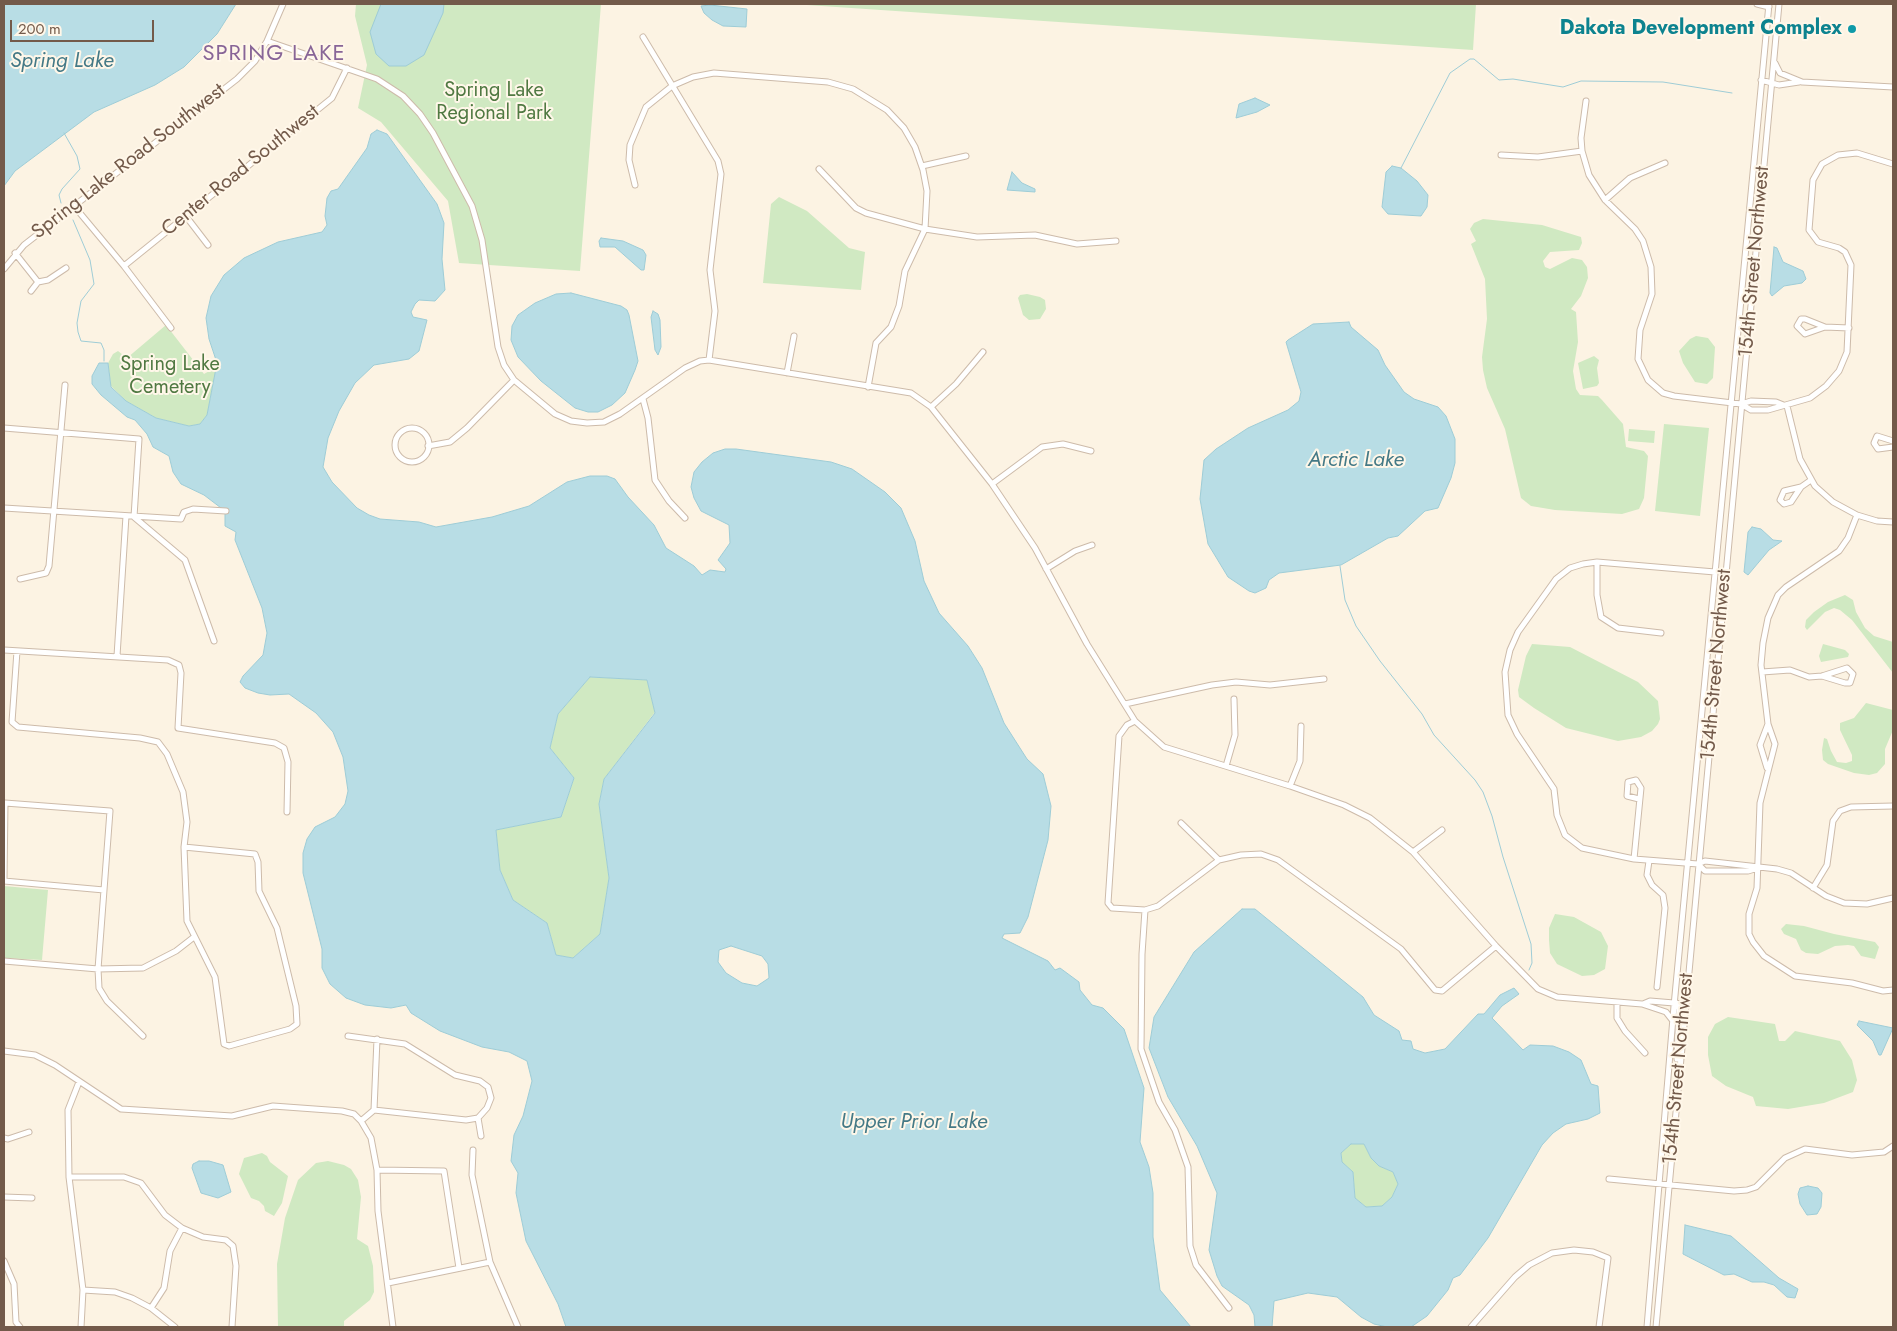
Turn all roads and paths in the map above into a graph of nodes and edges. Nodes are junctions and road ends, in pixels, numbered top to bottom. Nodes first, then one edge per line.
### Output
1 (283, 4) edge
2 (1757, 4) edge
3 (1779, 4) edge
4 (1769, 5) edge
5 (642, 37) dead end
6 (267, 41) junction
7 (1774, 56) junction
8 (346, 68) junction
9 (1761, 80) junction
10 (1802, 82) junction
11 (1772, 83) junction
12 (672, 86) junction
13 (1893, 87) edge
14 (1586, 101) dead end
15 (1582, 151) junction
16 (1501, 155) dead end
17 (966, 156) dead end
18 (1665, 163) dead end
19 (1893, 164) edge
20 (922, 166) junction
21 (819, 169) dead end
22 (635, 185) dead end
23 (1605, 200) junction
24 (74, 206) junction
25 (186, 215) junction
26 (925, 229) junction
27 (1116, 241) dead end
28 (208, 244) dead end
29 (16, 253) junction
30 (124, 266) junction
31 (66, 268) dead end
32 (4, 269) edge
33 (38, 282) junction
34 (31, 292) dead end
35 (1826, 326) junction
36 (171, 328) dead end
37 (1849, 328) junction
38 (794, 336) dead end
39 (983, 352) dead end
40 (709, 360) junction
41 (788, 373) junction
42 (514, 380) junction
43 (65, 385) dead end
44 (868, 387) junction
45 (643, 399) junction
46 (1732, 403) junction
47 (1741, 404) junction
48 (1786, 406) junction
49 (931, 407) junction
50 (4, 428) edge
51 (60, 433) junction
52 (1893, 441) edge
53 (428, 446) junction
54 (1893, 448) edge
55 (1091, 452) dead end
56 (1811, 480) junction
57 (992, 484) junction
58 (1801, 487) dead end
59 (4, 508) edge
60 (54, 511) junction
61 (226, 511) dead end
62 (1857, 515) junction
63 (126, 516) junction
64 (134, 517) junction
65 (685, 518) dead end
66 (1893, 522) edge
67 (1092, 545) dead end
68 (1597, 562) junction
69 (1046, 569) junction
70 (1715, 572) junction
71 (20, 579) dead end
72 (1661, 634) dead end
73 (214, 641) dead end
74 (4, 650) edge
75 (17, 651) junction
76 (117, 656) junction
77 (1762, 672) junction
78 (1822, 676) junction
79 (1324, 679) dead end
80 (1234, 699) dead end
81 (1125, 704) junction
82 (1135, 721) junction
83 (1768, 724) junction
84 (1301, 726) dead end
85 (1226, 766) junction
86 (1768, 769) junction
87 (1290, 786) junction
88 (1639, 799) dead end
89 (1893, 806) edge
90 (287, 812) dead end
91 (1182, 823) dead end
92 (1442, 830) dead end
93 (184, 848) junction
94 (1413, 852) junction
95 (1634, 859) junction
96 (1219, 860) junction
97 (1649, 861) junction
98 (1687, 864) junction
99 (1698, 864) junction
100 (1758, 868) junction
101 (4, 881) edge
102 (1813, 888) junction
103 (104, 890) junction
104 (1893, 898) edge
105 (1146, 910) junction
106 (194, 937) junction
107 (1496, 946) junction
108 (4, 961) edge
109 (98, 969) junction
110 (1657, 987) dead end
111 (1893, 990) edge
112 (1617, 1002) junction
113 (1674, 1003) junction
114 (1642, 1004) junction
115 (1672, 1021) junction
116 (143, 1036) dead end
117 (348, 1036) dead end
118 (377, 1039) junction
119 (4, 1051) edge
120 (1644, 1053) dead end
121 (1678, 1074) junction
122 (79, 1082) junction
123 (374, 1110) junction
124 (478, 1118) junction
125 (361, 1120) junction
126 (28, 1132) dead end
127 (481, 1136) dead end
128 (4, 1138) edge
129 (1893, 1146) edge
130 (473, 1150) dead end
131 (377, 1170) junction
132 (69, 1176) junction
133 (1609, 1180) dead end
134 (1660, 1184) junction
135 (1669, 1185) junction
136 (4, 1197) edge
137 (32, 1198) dead end
138 (182, 1228) junction
139 (4, 1261) edge
140 (490, 1262) junction
141 (459, 1268) junction
142 (388, 1283) junction
143 (83, 1290) junction
144 (151, 1308) junction
145 (1229, 1308) dead end
146 (20, 1327) edge
147 (81, 1327) edge
148 (175, 1327) edge
149 (232, 1327) edge
150 (393, 1327) edge
151 (518, 1327) edge
152 (1471, 1327) edge
153 (1599, 1327) edge
154 (1647, 1327) edge
155 (1656, 1327) edge

1 - 6 street, Spring Lake Road Southwest
2 - 4 street
3 - 7 street, 154th Street Northwest
4 - 9 street, 154th Street Northwest
5 - 12 street
6 - 8 street
6 - 24 street, Spring Lake Road Southwest
7 - 10 street
7 - 11 street, 154th Street Northwest
8 - 25 street, Center Road Southwest
8 - 42 street
9 - 11 street
9 - 46 street, 154th Street Northwest
10 - 11 street
10 - 13 street
11 - 47 street, 154th Street Northwest
12 - 20 street
12 - 22 street
12 - 40 street
14 - 15 street
15 - 16 street
15 - 23 street
17 - 20 street
18 - 23 street
19 - 37 street
20 - 26 street
21 - 26 street
23 - 46 street
24 - 29 street, Spring Lake Road Southwest
24 - 30 street
25 - 28 street
25 - 30 street, Center Road Southwest
26 - 27 street
26 - 44 street
29 - 32 street, Spring Lake Road Southwest
29 - 33 street
30 - 36 street
31 - 33 street
33 - 34 street
35 - 35 street
35 - 37 street
37 - 48 street
38 - 41 street
39 - 49 street
40 - 41 street
40 - 45 street
41 - 44 street
42 - 45 street
42 - 53 street
43 - 51 street
44 - 49 street
45 - 65 street
46 - 47 street
46 - 70 street, 154th Street Northwest
47 - 48 street
47 - 48 street
47 - 99 street, 154th Street Northwest
48 - 56 street
49 - 57 street
50 - 51 street
51 - 60 street
51 - 64 street
52 - 54 street
53 - 53 street
55 - 57 street
56 - 58 street
56 - 62 street
57 - 69 street
59 - 60 street
60 - 63 street
60 - 71 street
61 - 64 street
62 - 66 street
62 - 77 street
63 - 64 street
63 - 76 street
64 - 73 street
67 - 69 street
68 - 70 street
68 - 72 street
68 - 95 street
69 - 81 street
70 - 98 street, 154th Street Northwest
74 - 75 street
75 - 76 street
75 - 93 street
76 - 90 street
77 - 78 street
77 - 83 street
78 - 78 street
79 - 81 street
80 - 85 street
81 - 82 street
82 - 85 street
82 - 105 street
83 - 86 street
83 - 86 street
84 - 87 street
85 - 87 street
86 - 100 street
87 - 94 street
88 - 95 street
89 - 102 street
91 - 96 street
92 - 94 street
93 - 106 street
93 - 106 street
94 - 107 street
95 - 97 street
96 - 105 street
96 - 107 street
97 - 98 street
97 - 110 street
98 - 99 street
98 - 113 street, 154th Street Northwest
99 - 100 street
99 - 100 street
99 - 121 street, 154th Street Northwest
100 - 102 street
100 - 111 street
101 - 103 street
101 - 103 street
102 - 104 street
103 - 109 street
105 - 145 street
106 - 109 street
107 - 112 street
108 - 109 street
109 - 116 street
112 - 114 street
112 - 120 street
113 - 114 street
113 - 115 street, 154th Street Northwest
113 - 121 street
114 - 115 street
115 - 134 street, 154th Street Northwest
117 - 118 street
118 - 123 street
118 - 124 street
119 - 122 street
121 - 135 street, 154th Street Northwest
122 - 125 street
122 - 132 street
123 - 124 street
123 - 125 street
124 - 127 street
125 - 131 street
126 - 128 street
129 - 135 street
130 - 140 street
131 - 141 street
131 - 142 street
132 - 138 street
132 - 143 street
133 - 134 street
134 - 135 street
134 - 154 street, 154th Street Northwest
135 - 155 street, 154th Street Northwest
136 - 137 street
138 - 144 street
138 - 149 street
139 - 146 street
140 - 141 street
140 - 151 street
141 - 142 street
142 - 150 street
143 - 144 street
143 - 147 street
144 - 148 street
152 - 153 street

